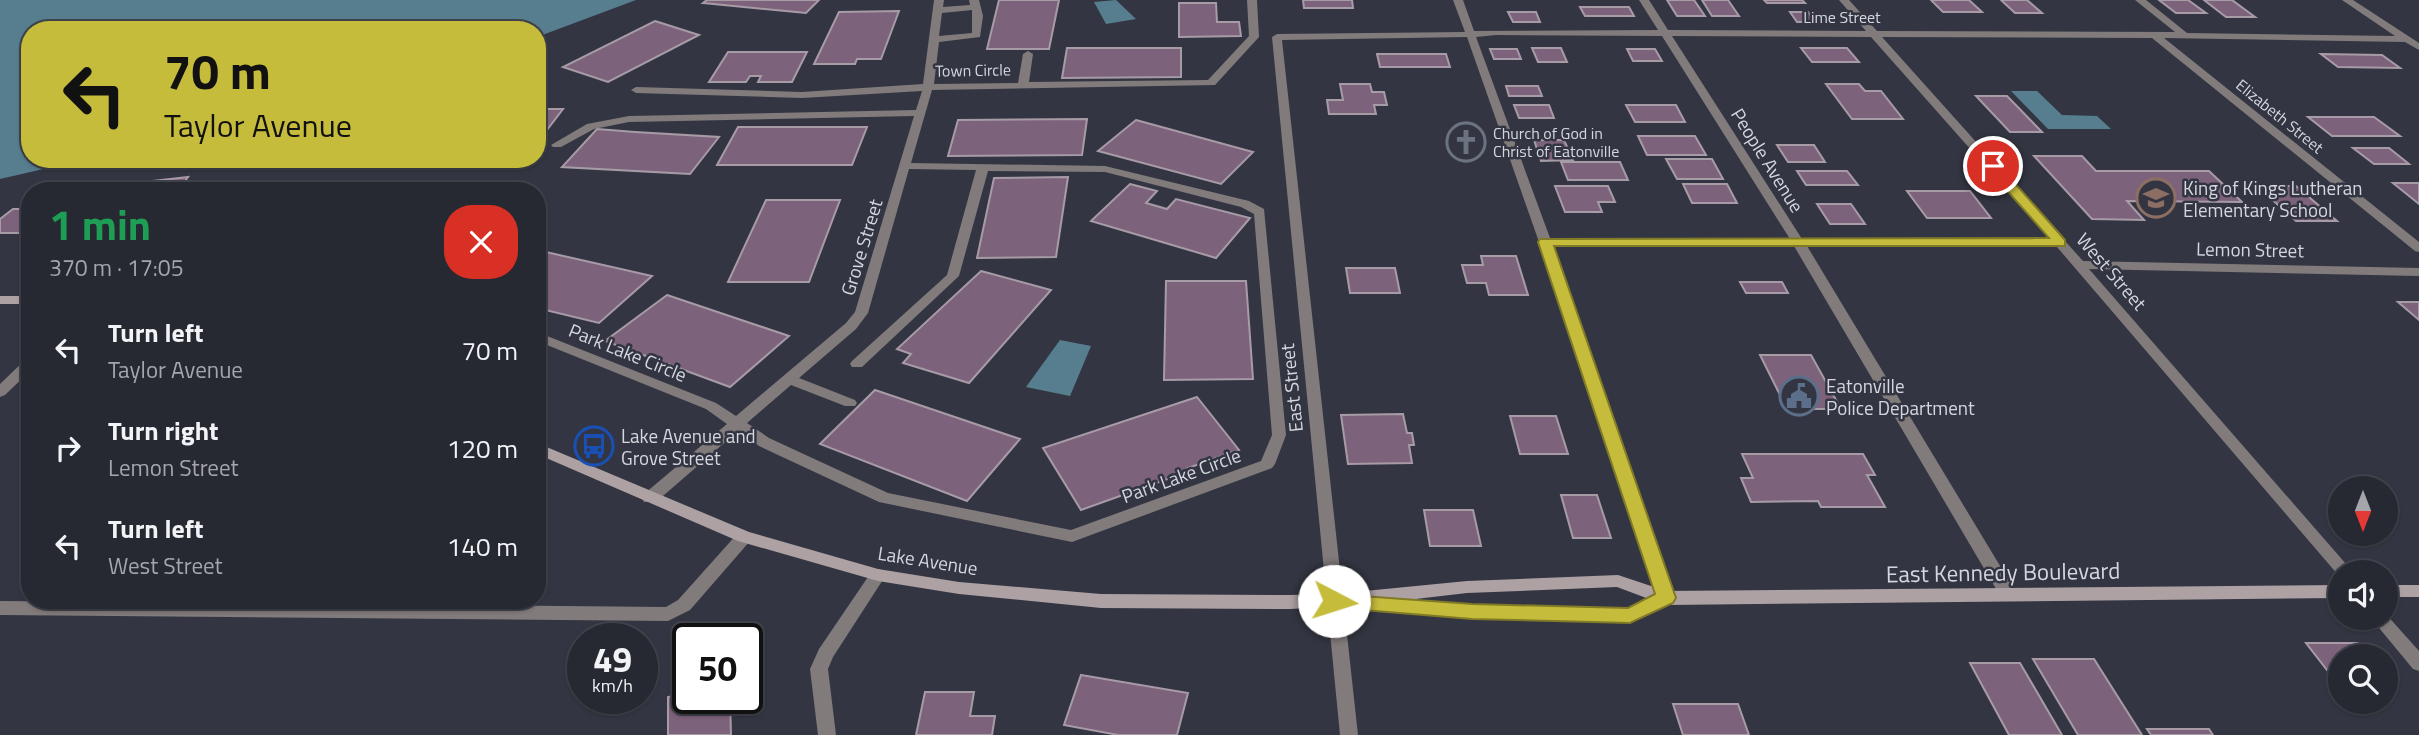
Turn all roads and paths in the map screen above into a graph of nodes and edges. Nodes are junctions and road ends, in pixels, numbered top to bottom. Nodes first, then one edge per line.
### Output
1 (1252, 0) edge
2 (1458, 0) edge
3 (1644, 0) edge
4 (1844, 0) edge
5 (2140, 0) edge
6 (2347, 0) edge
7 (975, 4) edge
8 (939, 5) edge
9 (1471, 33) junction
10 (1665, 33) junction
11 (1875, 33) junction
12 (2154, 35) junction
13 (2185, 35) junction
14 (1277, 37) joint
15 (2406, 39) junction
16 (934, 40) junction
17 (2419, 47) edge
18 (1028, 54) dead end
19 (1023, 86) junction
20 (928, 87) junction
21 (636, 90) dead end
22 (921, 113) junction
23 (557, 145) dead end
24 (906, 166) junction
25 (983, 167) junction
26 (1545, 242) junction
27 (1798, 242) junction
28 (2060, 243) junction
29 (2419, 248) edge
30 (2079, 265) junction
31 (2419, 272) edge
32 (0, 300) edge
33 (21, 300) edge
34 (546, 340) edge
35 (857, 364) dead end
36 (21, 372) edge
37 (789, 379) junction
38 (0, 392) edge
39 (850, 403) dead end
40 (737, 424) junction
41 (546, 453) edge
42 (650, 498) junction
43 (744, 537) junction
44 (2335, 560) edge
45 (878, 575) junction
46 (2398, 591) edge
47 (2419, 591) edge
48 (2328, 592) edge
49 (2008, 594) junction
50 (1666, 598) junction
51 (1334, 601) junction
52 (0, 608) edge
53 (21, 608) edge
54 (111, 609) edge
55 (2391, 630) edge
56 (2419, 664) edge
57 (827, 735) edge
58 (1349, 735) edge

1 - 19 street, Town Circle
2 - 9 street
3 - 10 street, People Avenue
4 - 11 street, West Street
5 - 13 street
6 - 15 street
7 - 8 street
7 - 16 street
8 - 16 street, Grove Street
9 - 10 street, Lime Street
9 - 14 street, Lime Street
9 - 26 street
10 - 11 street, Lime Street
10 - 27 street, People Avenue
11 - 12 street, Lime Street
11 - 28 street, West Street
12 - 13 street, Lime Street
12 - 29 street, Elizabeth Street
13 - 15 street, Lime Street
14 - 51 street, East Street
15 - 17 street
16 - 20 street, Grove Street
18 - 19 street
19 - 20 street, Town Circle
20 - 21 street, Town Circle
20 - 22 street, Grove Street
22 - 23 street
22 - 24 street, Grove Street
24 - 25 street, Park Lake Circle
24 - 37 street, Grove Street
25 - 35 street
25 - 40 street, Park Lake Circle
26 - 27 street
26 - 50 street
27 - 28 street
27 - 49 street, People Avenue
28 - 30 street, West Street
30 - 31 street, Lemon Street
30 - 44 street, West Street
32 - 33 main road
34 - 40 street, Park Lake Circle
36 - 38 street
37 - 39 street
37 - 40 street, Grove Street
40 - 42 street, Grove Street
41 - 42 main road, Lake Avenue
42 - 43 main road, Lake Avenue
43 - 45 main road, Lake Avenue
43 - 54 street
45 - 51 main road, Lake Avenue
45 - 57 street
46 - 47 main road
48 - 49 main road, East Kennedy Boulevard
49 - 50 main road, East Kennedy Boulevard
50 - 51 main road, East Kennedy Boulevard
50 - 51 main road, East Kennedy Boulevard
51 - 58 street, East Street
52 - 53 street
55 - 56 street

